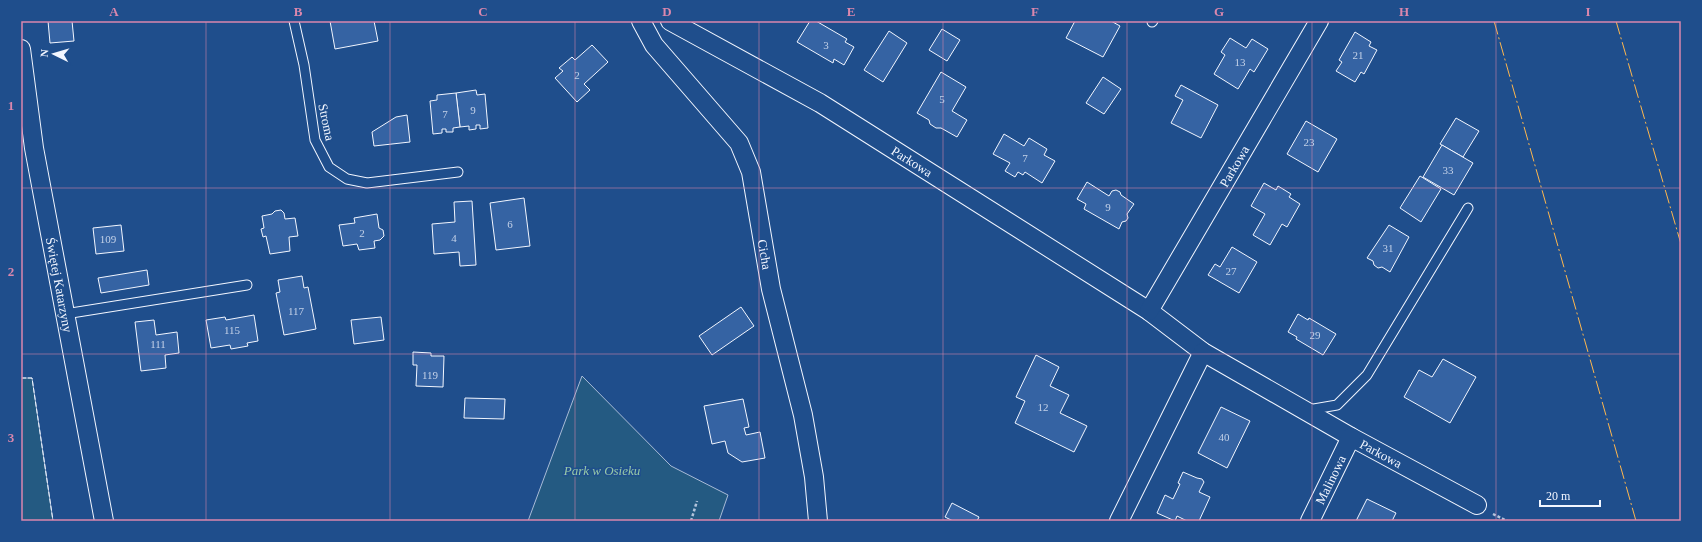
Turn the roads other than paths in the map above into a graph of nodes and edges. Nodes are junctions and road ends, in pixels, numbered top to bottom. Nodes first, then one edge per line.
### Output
1 (294, 21) edge
2 (641, 21) edge
3 (670, 21) edge
4 (1319, 21) edge
5 (21, 49) edge
6 (458, 172) dead end
7 (1468, 208) dead end
8 (247, 285) dead end
9 (1149, 312) junction
10 (65, 314) junction
11 (1203, 352) junction
12 (1305, 411) junction
13 (1351, 438) junction
14 (1477, 505) dead end
15 (104, 521) edge
16 (818, 521) edge
17 (1119, 521) edge
18 (1310, 521) edge

1 - 6 lane, Stroma
2 - 16 street, Cicha
3 - 9 street, Parkowa
4 - 9 street, Parkowa
5 - 10 street, Świętej Katarzyny
7 - 12 lane
8 - 10 lane
9 - 11 street, Parkowa
10 - 15 street, Świętej Katarzyny
11 - 12 street, Parkowa
11 - 17 street
12 - 13 street, Parkowa
13 - 14 street, Parkowa
13 - 18 street, Malinowa

